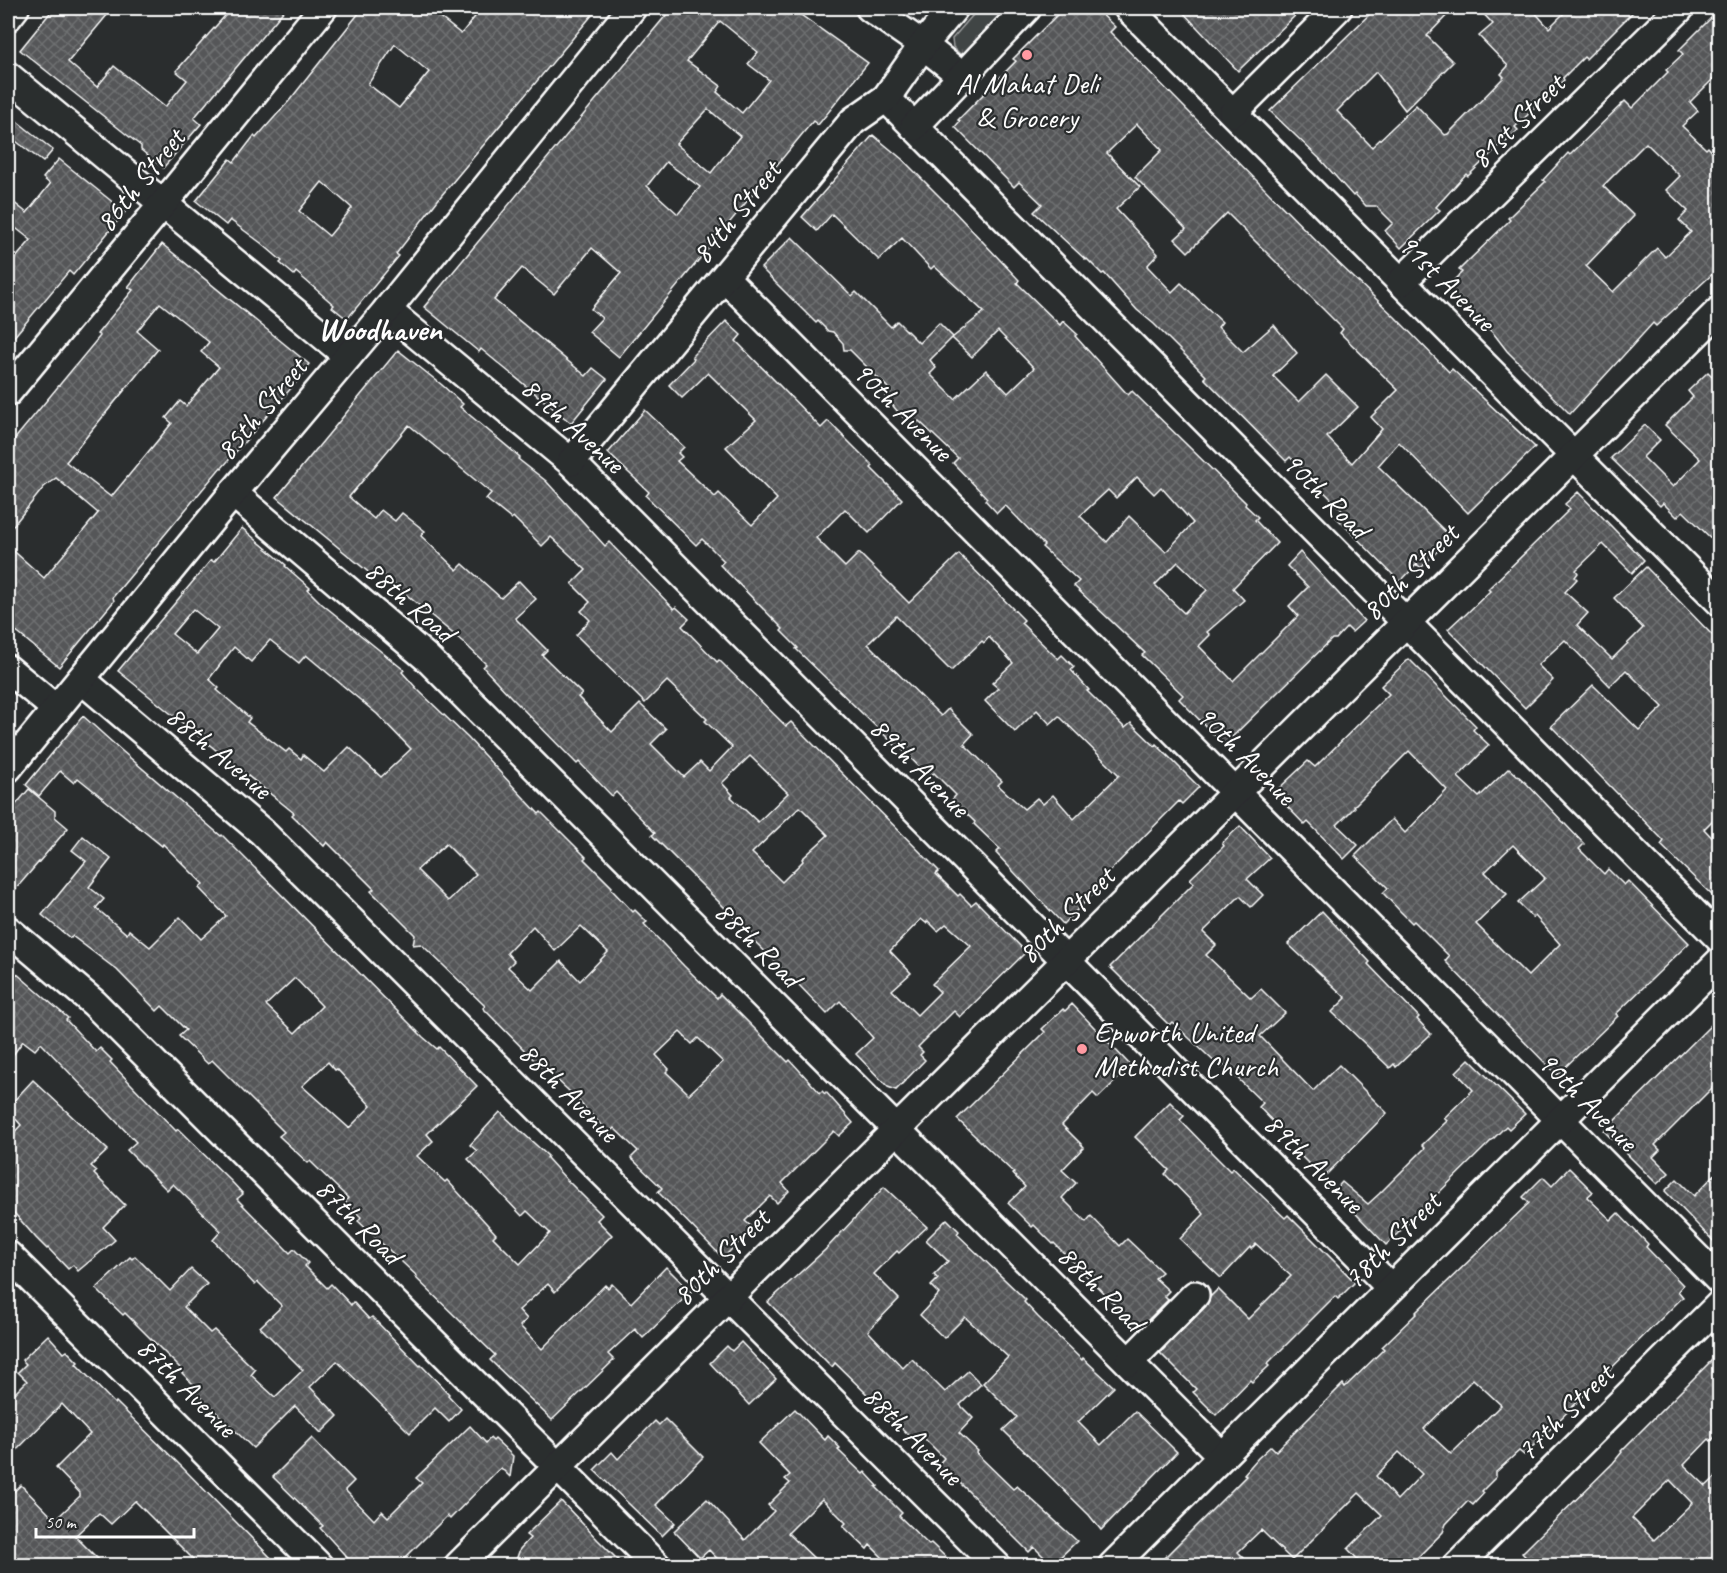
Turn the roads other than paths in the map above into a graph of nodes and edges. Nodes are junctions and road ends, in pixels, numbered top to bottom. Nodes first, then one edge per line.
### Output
1 (15, 8) edge
2 (322, 8) edge
3 (633, 8) edge
4 (870, 8) edge
5 (954, 8) edge
6 (1027, 8) edge
7 (1128, 8) edge
8 (1338, 8) edge
9 (1680, 8) edge
10 (8, 17) edge
11 (923, 45) junction
12 (8, 76) edge
13 (962, 76) junction
14 (886, 98) junction
15 (1233, 113) junction
16 (914, 127) junction
17 (164, 204) junction
18 (725, 278) junction
19 (1401, 282) junction
20 (387, 310) junction
21 (1719, 310) edge
22 (348, 356) junction
23 (8, 392) edge
24 (1573, 455) junction
25 (571, 462) junction
26 (233, 493) junction
27 (1719, 602) edge
28 (1406, 623) junction
29 (8, 669) edge
30 (82, 680) junction
31 (56, 709) junction
32 (8, 768) edge
33 (1236, 792) junction
34 (8, 930) edge
35 (1719, 939) edge
36 (1066, 960) junction
37 (1719, 961) edge
38 (1560, 1120) junction
39 (897, 1129) junction
40 (8, 1256) edge
41 (1719, 1281) edge
42 (1391, 1288) junction
43 (1195, 1294) dead end
44 (728, 1297) junction
45 (1719, 1304) edge
46 (1129, 1362) junction
47 (1222, 1456) junction
48 (558, 1466) junction
49 (319, 1566) edge
50 (458, 1566) edge
51 (657, 1566) edge
52 (997, 1566) edge
53 (1112, 1566) edge
54 (1457, 1566) edge

1 - 10 street
2 - 17 street, 86th Street
3 - 20 street, 85th Street
4 - 11 street
5 - 11 street, 84th Street
6 - 13 street
7 - 15 street, 91st Avenue
8 - 15 street
9 - 19 street, 81st Street
11 - 13 street
11 - 14 street, 84th Street
12 - 17 street
13 - 16 street
14 - 16 street, 90th Road
14 - 18 street, 84th Street
15 - 19 street, 91st Avenue
16 - 28 street, 90th Road
17 - 22 street
17 - 23 street, 86th Street
18 - 25 street, 84th Street
18 - 33 street, 90th Avenue
19 - 24 street, 91st Avenue
20 - 22 street, 85th Street
20 - 25 street, 89th Avenue
21 - 24 street, 80th Street
22 - 26 street, 85th Street
24 - 27 street, 91st Avenue
24 - 28 street, 80th Street
25 - 36 street, 89th Avenue
26 - 30 street, 85th Street
26 - 39 street, 88th Road
28 - 33 street, 80th Street
28 - 35 street, 90th Road
29 - 31 street
30 - 31 street, 85th Street
30 - 44 street, 88th Avenue
31 - 32 street, 85th Street
33 - 36 street, 80th Street
33 - 38 street, 90th Avenue
34 - 48 street, 87th Road
36 - 39 street, 80th Street
36 - 42 street, 89th Avenue
37 - 38 street, 78th Street
38 - 41 street, 90th Avenue
38 - 42 street, 78th Street
39 - 44 street, 80th Street
39 - 46 street, 88th Road
40 - 49 street, 87th Avenue
42 - 47 street, 78th Street
43 - 46 street
44 - 48 street, 80th Street
44 - 52 street, 88th Avenue
45 - 54 street, 77th Street
46 - 47 street, 88th Road
47 - 53 street, 78th Street
48 - 50 street, 80th Street
48 - 51 street, 87th Road

